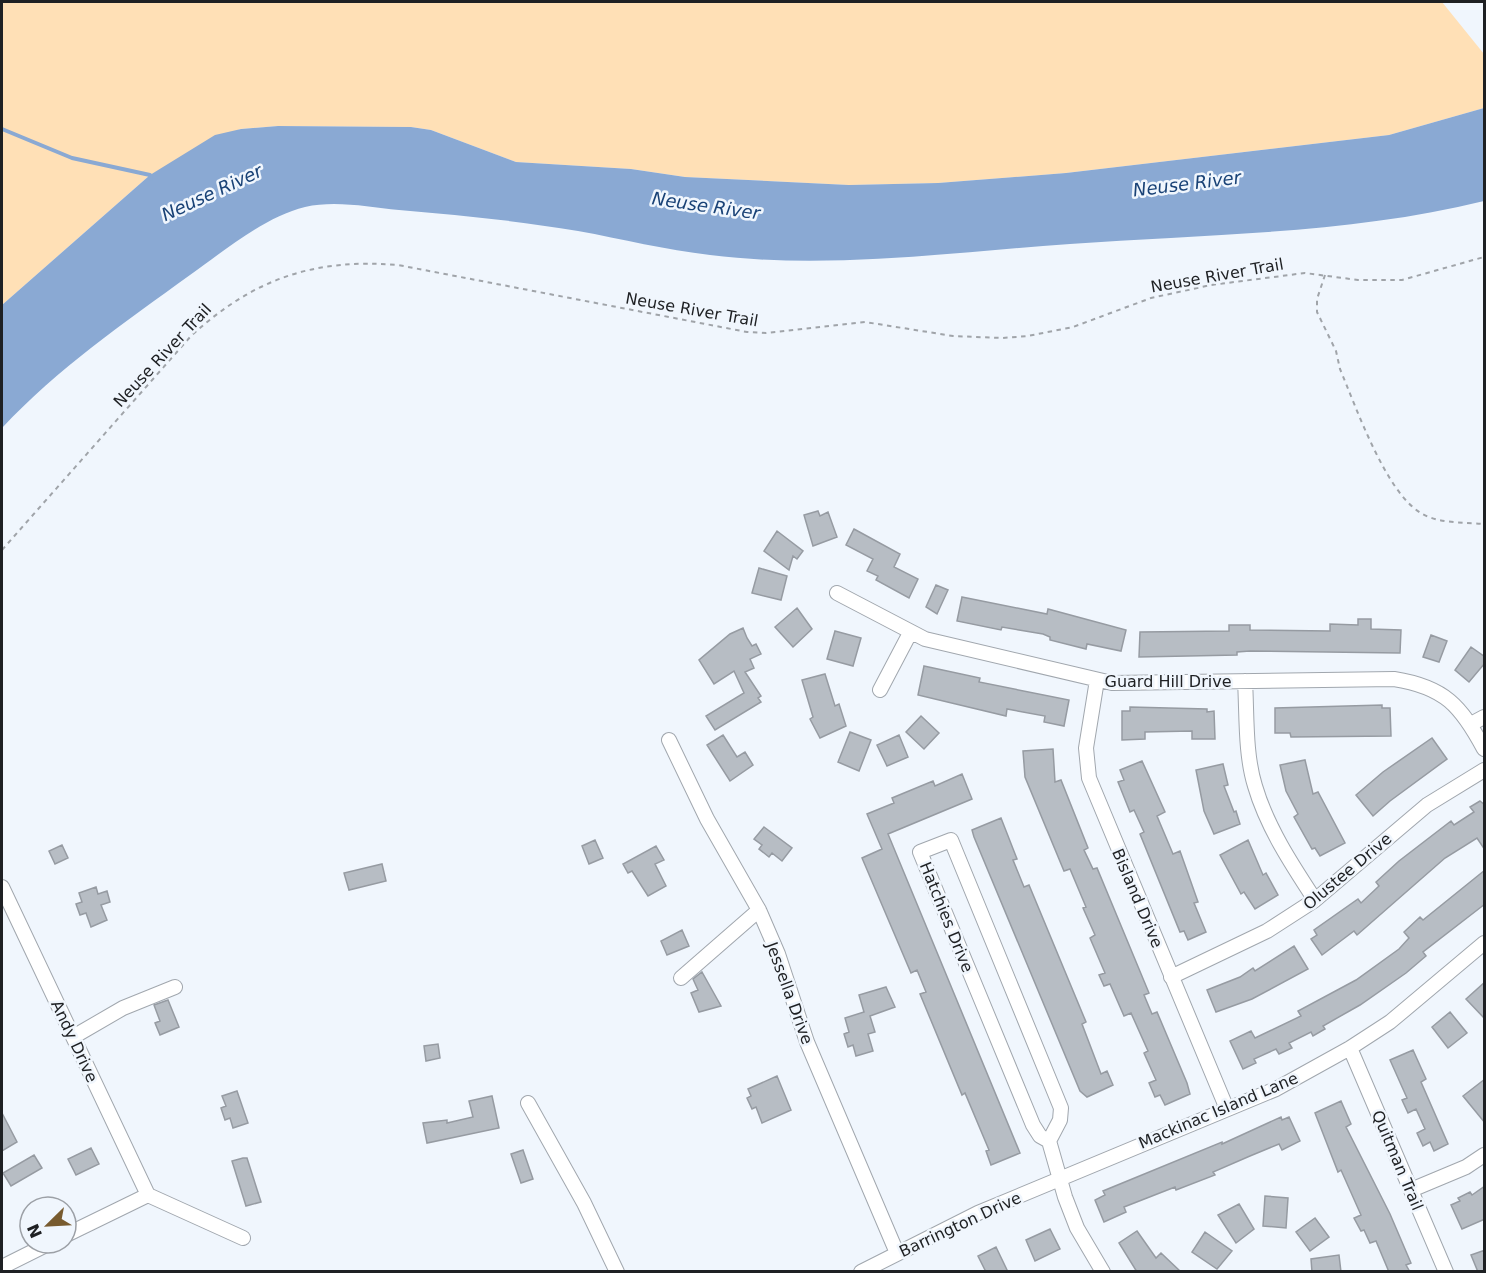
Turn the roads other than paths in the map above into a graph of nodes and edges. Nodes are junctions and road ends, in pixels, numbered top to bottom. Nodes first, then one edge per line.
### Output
1 (837, 593) dead end
2 (910, 633) junction
3 (1097, 680) junction
4 (1245, 681) junction
5 (880, 690) dead end
6 (1485, 717) edge
7 (1471, 724) junction
8 (669, 740) dead end
9 (1485, 749) edge
10 (1485, 770) edge
11 (2, 887) edge
12 (1316, 900) junction
13 (759, 910) junction
14 (1485, 943) edge
15 (1171, 977) junction
16 (681, 978) dead end
17 (176, 987) dead end
18 (73, 1036) junction
19 (1350, 1048) junction
20 (528, 1103) dead end
21 (1227, 1109) junction
22 (1049, 1141) junction
23 (1485, 1155) edge
24 (1059, 1178) junction
25 (1411, 1190) junction
26 (148, 1195) junction
27 (78, 1229) edge
28 (243, 1238) dead end
29 (897, 1253) junction
30 (26, 1255) edge
31 (2, 1267) edge
32 (617, 1272) edge
33 (861, 1272) edge
34 (1103, 1272) edge
35 (1446, 1272) edge

1 - 2 street, Guard Hill Drive
2 - 3 street, Guard Hill Drive
2 - 5 street
3 - 4 street, Guard Hill Drive
3 - 15 street, Bisland Drive
4 - 7 street, Guard Hill Drive
4 - 12 street
6 - 7 street
7 - 9 street, Guard Hill Drive
8 - 13 street, Jessella Drive
10 - 12 street, Olustee Drive
11 - 18 street, Andy Drive
12 - 15 street, Olustee Drive
13 - 16 street
13 - 29 street, Jessella Drive
14 - 19 street, Mackinac Island Lane
15 - 21 street, Bisland Drive
17 - 18 street
18 - 26 street, Andy Drive
19 - 21 street, Mackinac Island Lane
19 - 25 street, Quitman Trail
20 - 32 street
21 - 24 street, Mackinac Island Lane
22 - 22 street, Hatchies Drive
22 - 24 street, Hatchies Drive
23 - 25 street
24 - 29 street, Barrington Drive
24 - 34 street, Hatchies Drive
25 - 35 street, Quitman Trail
26 - 27 street
26 - 28 street
29 - 33 street, Barrington Drive
30 - 31 street

